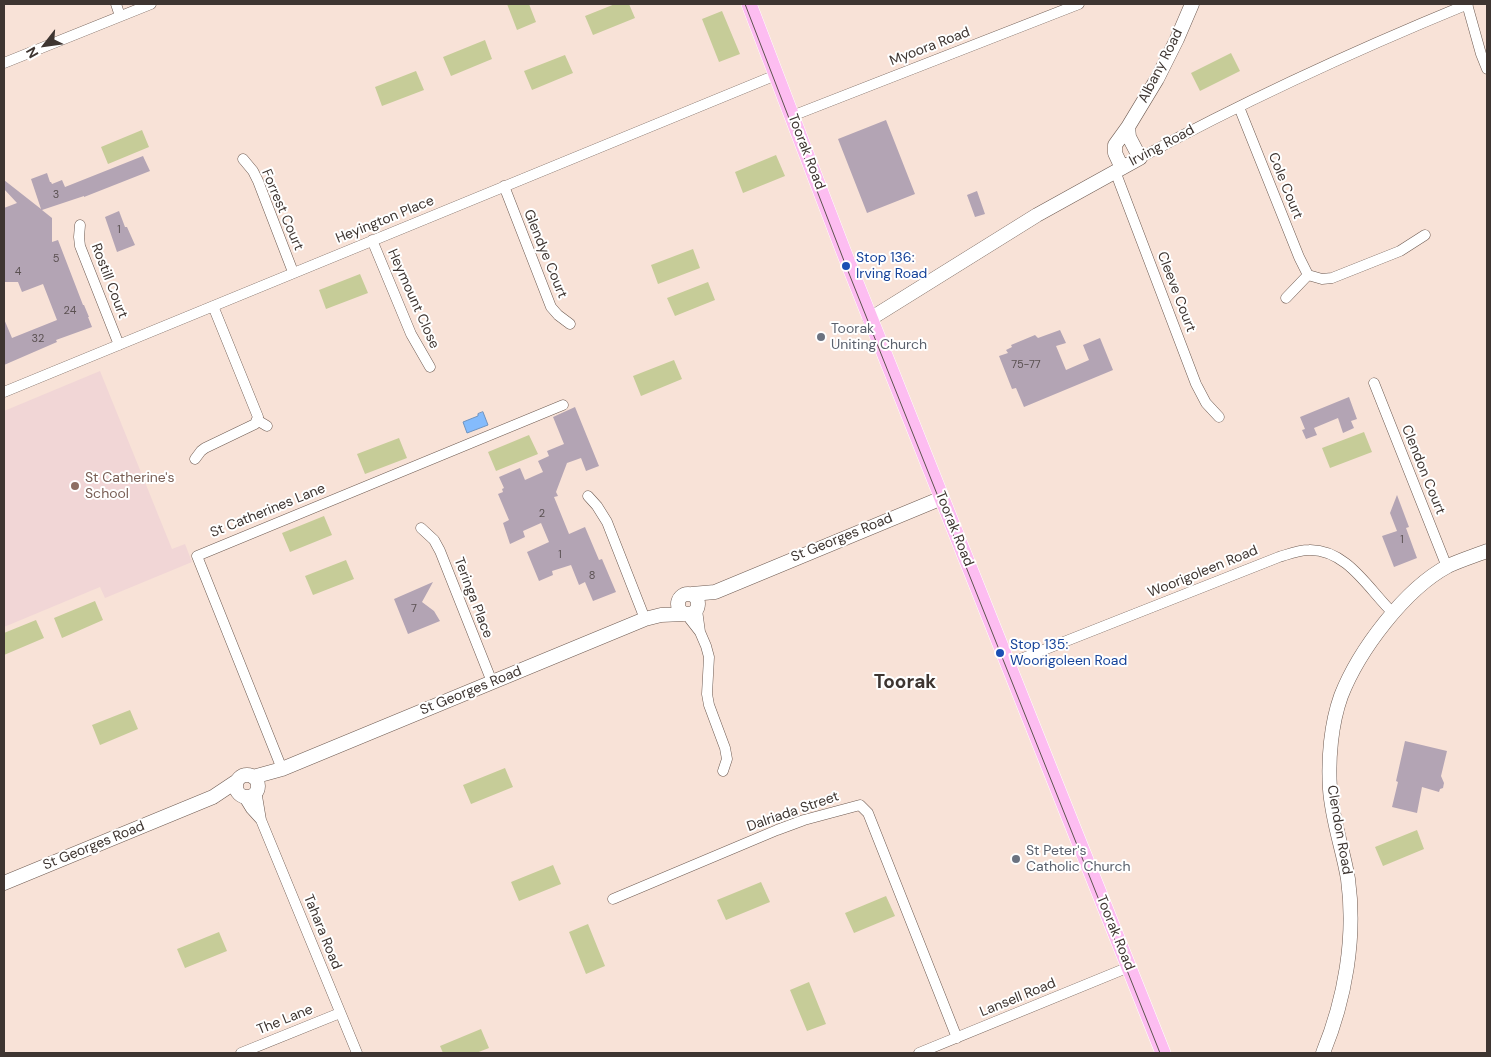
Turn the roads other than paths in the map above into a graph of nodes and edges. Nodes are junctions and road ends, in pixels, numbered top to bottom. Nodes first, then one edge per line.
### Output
1 (116, 4) edge
2 (151, 4) edge
3 (749, 4) edge
4 (1079, 4) edge
5 (1192, 4) edge
6 (1468, 4) edge
7 (120, 16) junction
8 (4, 62) edge
9 (1487, 69) edge
10 (776, 75) junction
11 (1239, 106) junction
12 (792, 116) junction
13 (1128, 127) junction
14 (1140, 158) junction
15 (243, 159) dead end
16 (1118, 170) junction
17 (504, 186) junction
18 (80, 225) dead end
19 (1425, 235) dead end
20 (372, 240) junction
21 (293, 272) junction
22 (1308, 275) junction
23 (1286, 298) dead end
24 (213, 306) junction
25 (870, 319) junction
26 (570, 324) dead end
27 (118, 345) junction
28 (430, 367) dead end
29 (1374, 383) dead end
30 (4, 392) edge
31 (563, 405) dead end
32 (1219, 418) dead end
33 (257, 420) junction
34 (267, 426) dead end
35 (194, 459) dead end
36 (588, 496) dead end
37 (942, 498) junction
38 (421, 528) dead end
39 (1487, 551) edge
40 (1447, 567) junction
41 (715, 592) junction
42 (689, 609) junction
43 (1393, 613) junction
44 (646, 619) junction
45 (1008, 664) junction
46 (492, 682) junction
47 (282, 769) junction
48 (723, 770) dead end
49 (250, 789) junction
50 (212, 797) junction
51 (4, 883) edge
52 (613, 898) dead end
53 (1128, 968) junction
54 (340, 1013) junction
55 (957, 1038) junction
56 (241, 1053) edge
57 (357, 1053) edge
58 (919, 1053) edge
59 (1163, 1053) edge
60 (1323, 1053) edge

1 - 7 street
2 - 7 street
3 - 10 main road, Toorak Road
4 - 12 street, Myoora Road
5 - 13 street, Albany Road
6 - 9 street
6 - 11 street, Irving Road
7 - 8 street
10 - 12 main road, Toorak Road
10 - 17 street, Heyington Place
11 - 14 street, Irving Road
11 - 22 street, Cole Court
12 - 25 main road, Toorak Road
13 - 14 street
13 - 16 street, Albany Road
14 - 16 street, Irving Road
15 - 21 street, Forrest Court
16 - 25 street, Irving Road
16 - 32 street, Cleeve Court
17 - 20 street, Heyington Place
17 - 26 street, Glendye Court
18 - 27 street, Rostill Court
19 - 22 street
20 - 21 street, Heyington Place
20 - 28 street, Heymount Close
21 - 24 street, Heyington Place
22 - 23 street
24 - 27 street, Heyington Place
24 - 33 street
25 - 37 main road, Toorak Road
27 - 30 street, Heyington Place
29 - 40 street, Clendon Court
31 - 47 street, St Catherines Lane
33 - 34 street
33 - 35 street
36 - 44 street
37 - 41 street, St Georges Road
37 - 45 main road, Toorak Road
38 - 46 street, Teringa Place
39 - 40 street, Clendon Road
40 - 43 street, Clendon Road
41 - 42 street, St Georges Road
41 - 42 street, St Georges Road
42 - 44 street, St Georges Road
42 - 48 street
43 - 45 street, Woorigoleen Road
43 - 60 street, Clendon Road
44 - 46 street, St Georges Road
45 - 53 main road, Toorak Road
46 - 47 street, St Georges Road
47 - 49 street, St Georges Road
49 - 50 street, St Georges Road
49 - 50 street, St Georges Road
49 - 54 street, Tahara Road
50 - 51 street, St Georges Road
52 - 55 street, Dalriada Street
53 - 55 street, Lansell Road
53 - 59 main road, Toorak Road
54 - 56 street, The Lane
54 - 57 street, Tahara Road
55 - 58 street, Lansell Road

